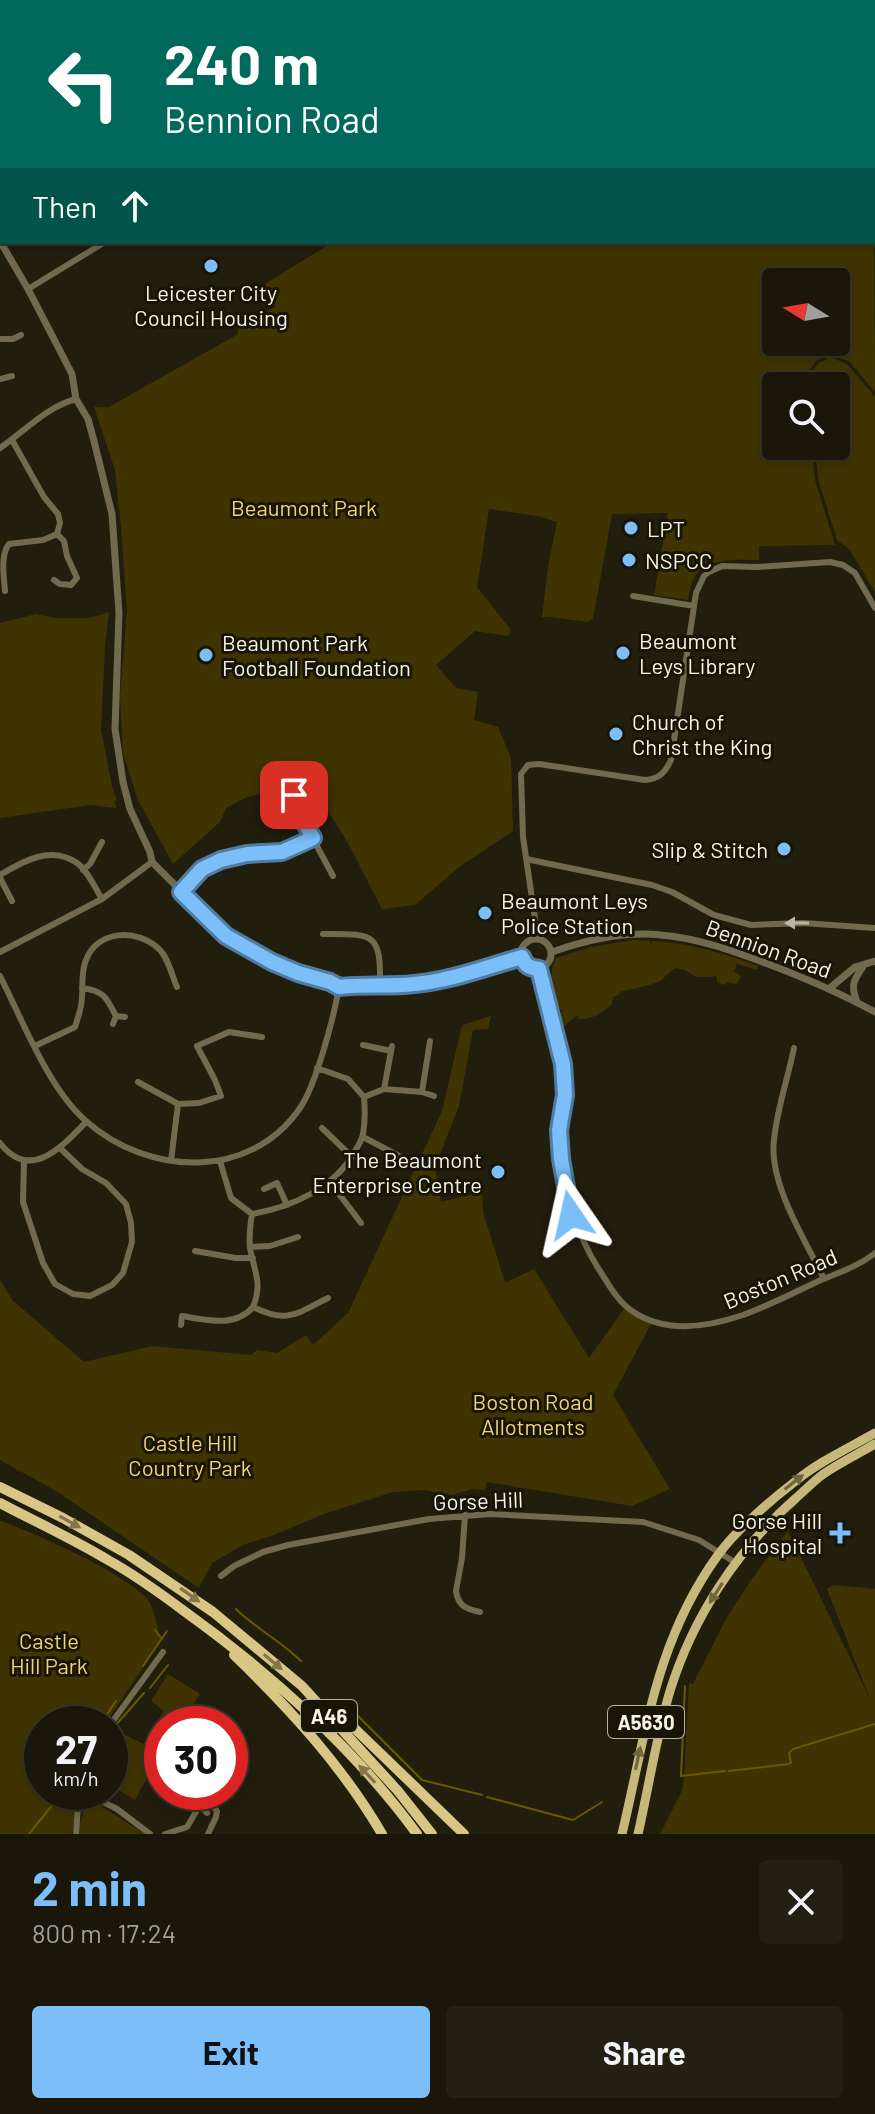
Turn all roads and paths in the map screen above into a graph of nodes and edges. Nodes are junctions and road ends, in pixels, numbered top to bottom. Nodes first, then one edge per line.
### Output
1 (2, 244) edge
2 (102, 244) edge
3 (28, 289) junction
4 (21, 335) dead end
5 (0, 339) edge
6 (12, 376) dead end
7 (0, 379) edge
8 (76, 399) junction
9 (12, 440) junction
10 (0, 448) edge
11 (57, 534) junction
12 (54, 580) dead end
13 (5, 591) dead end
14 (633, 596) dead end
15 (694, 606) junction
16 (875, 608) edge
17 (308, 790) dead end
18 (313, 838) junction
19 (102, 842) dead end
20 (526, 859) junction
21 (152, 862) junction
22 (83, 870) junction
23 (0, 876) edge
24 (333, 876) dead end
25 (181, 892) junction
26 (102, 899) junction
27 (12, 901) dead end
28 (875, 928) edge
29 (323, 934) dead end
30 (538, 939) junction
31 (0, 952) edge
32 (552, 952) junction
33 (522, 957) junction
34 (875, 961) edge
35 (865, 964) junction
36 (539, 969) junction
37 (0, 976) edge
38 (380, 986) junction
39 (177, 987) dead end
40 (339, 987) junction
41 (82, 988) junction
42 (830, 988) junction
43 (857, 1002) junction
44 (875, 1012) edge
45 (116, 1016) junction
46 (125, 1017) dead end
47 (113, 1024) dead end
48 (262, 1037) dead end
49 (430, 1041) dead end
50 (186, 1043) dead end
51 (363, 1045) dead end
52 (35, 1046) junction
53 (197, 1046) junction
54 (794, 1048) dead end
55 (317, 1068) junction
56 (138, 1082) dead end
57 (384, 1089) junction
58 (422, 1092) junction
59 (434, 1096) dead end
60 (364, 1097) junction
61 (178, 1104) junction
62 (86, 1122) junction
63 (322, 1128) dead end
64 (363, 1137) junction
65 (0, 1143) edge
66 (61, 1149) junction
67 (352, 1157) junction
68 (401, 1157) dead end
69 (24, 1161) junction
70 (171, 1161) junction
71 (220, 1161) junction
72 (330, 1182) junction
73 (264, 1189) dead end
74 (287, 1205) junction
75 (252, 1214) junction
76 (361, 1223) dead end
77 (298, 1237) dead end
78 (250, 1247) junction
79 (195, 1251) dead end
80 (875, 1253) edge
81 (253, 1258) junction
82 (824, 1279) junction
83 (328, 1298) dead end
84 (253, 1307) junction
85 (181, 1325) dead end
86 (875, 1433) edge
87 (875, 1444) edge
88 (0, 1487) edge
89 (0, 1503) edge
90 (465, 1515) junction
91 (719, 1552) junction
92 (736, 1563) junction
93 (221, 1576) dead end
94 (480, 1612) dead end
95 (201, 1623) junction
96 (163, 1652) dead end
97 (302, 1686) junction
98 (124, 1706) edge
99 (79, 1810) edge
100 (118, 1810) edge
101 (197, 1810) edge
102 (204, 1810) edge
103 (217, 1811) joint
104 (226, 1811) dead end
105 (207, 1813) dead end
106 (76, 1834) edge
107 (150, 1834) edge
108 (165, 1834) edge
109 (208, 1834) edge
110 (382, 1834) edge
111 (417, 1834) edge
112 (432, 1834) edge
113 (464, 1834) edge
114 (622, 1834) edge
115 (638, 1834) edge

1 - 3 street
2 - 3 street
3 - 8 street
4 - 5 street
6 - 7 street
8 - 9 street
8 - 21 street
9 - 10 street
9 - 11 street
11 - 12 street
11 - 13 street
14 - 15 street
15 - 16 street
15 - 20 street
17 - 18 street
18 - 24 street
18 - 25 street
19 - 22 street
28 -> 20 street
20 - 30 street
21 - 25 street
21 - 26 street
22 - 23 street
22 - 26 street
23 - 27 street
25 - 40 street
26 - 31 street
29 - 38 street
30 - 32 street
30 - 33 street
32 - 36 street
32 - 42 street, Bennion Road
33 - 36 street
33 - 38 street
34 - 35 street
35 - 42 street
35 - 43 street
36 - 82 street, Boston Road
37 - 52 street
38 - 40 street
39 - 41 street
40 - 55 street
41 - 45 street
41 - 52 street
42 - 43 street, Bennion Road
43 - 44 street, Bennion Road
45 - 46 street
45 - 47 street
48 - 53 street
49 - 58 street
50 - 53 street
51 - 57 street
52 - 62 street
53 - 61 street
54 - 82 street
55 - 60 street
55 - 71 street
56 - 61 street
57 - 58 street
57 - 60 street
58 - 59 street
60 - 64 street
61 - 70 street
62 - 66 street
62 - 70 street
63 - 67 street
64 - 67 street
64 - 68 street
65 - 69 street
66 - 69 street
66 - 69 street
67 - 72 street
70 - 71 street
71 - 75 street
72 - 74 street
72 - 76 street
73 - 74 street
74 - 75 street
75 - 78 street
77 - 78 street
78 - 81 street
79 - 81 street
80 - 82 street, Boston Road
81 - 84 street
83 - 84 street
84 - 85 street
91 -> 86 main road, A5630
87 - 92 main road, A5630
88 -> 97 highway, A46
89 - 95 highway, A46
90 - 91 street, Gorse Hill
90 - 93 street, Gorse Hill
90 - 94 street
91 - 92 street, Gorse Hill
114 -> 91 main road, A5630
92 -> 115 main road, A5630
95 - 110 highway, A46
111 -> 95 highway, A46
96 - 98 street
97 - 112 highway, A46
97 - 113 highway, A46
99 - 106 street
100 - 107 street
101 - 108 street
102 - 105 street
103 - 104 street
103 - 109 street

